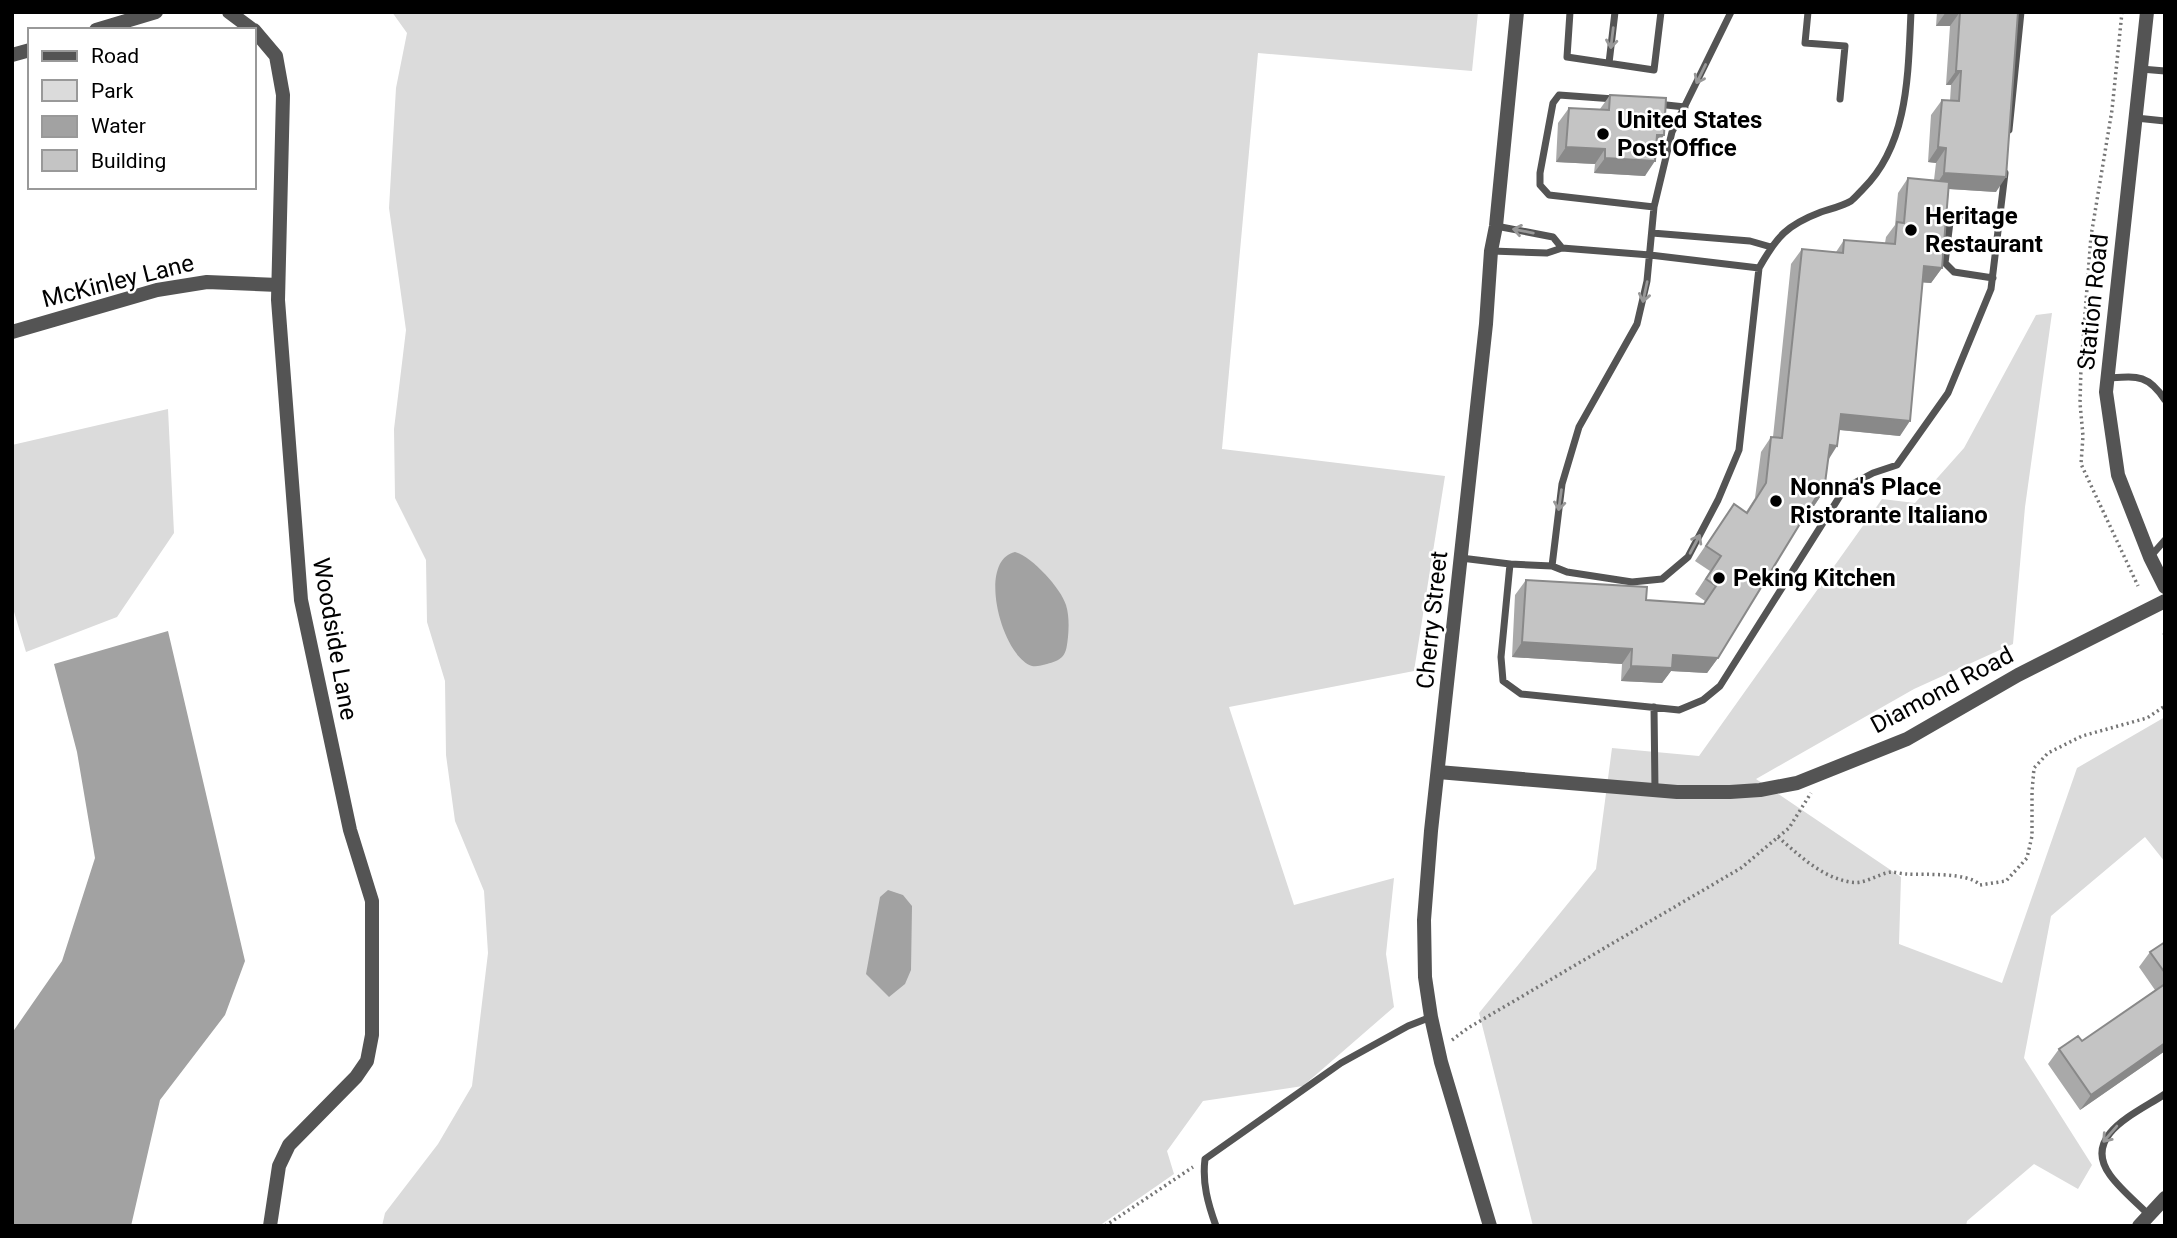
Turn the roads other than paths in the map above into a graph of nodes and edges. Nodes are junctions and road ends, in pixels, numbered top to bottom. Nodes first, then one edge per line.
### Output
1 (156, 12) edge
2 (229, 12) edge
3 (1517, 12) edge
4 (1570, 12) edge
5 (1615, 12) edge
6 (1661, 12) edge
7 (1731, 12) edge
8 (1808, 12) edge
9 (1911, 12) edge
10 (2021, 12) edge
11 (2147, 12) edge
12 (103, 28) edge
13 (251, 28) edge
14 (256, 32) edge
15 (1609, 63) junction
16 (2141, 69) junction
17 (2165, 71) edge
18 (1616, 99) edge
19 (1840, 99) dead end
20 (1644, 102) edge
21 (1685, 107) junction
22 (2136, 118) junction
23 (2165, 121) edge
24 (2009, 136) edge
25 (2006, 163) edge
26 (1654, 207) junction
27 (2001, 218) junction
28 (1496, 226) junction
29 (1651, 233) junction
30 (1771, 247) junction
31 (1562, 248) junction
32 (1491, 251) junction
33 (1650, 255) junction
34 (1759, 268) junction
35 (1993, 278) junction
36 (278, 285) junction
37 (12, 332) edge
38 (2108, 378) junction
39 (2165, 400) edge
40 (2165, 540) edge
41 (2150, 557) junction
42 (1461, 558) junction
43 (1510, 564) junction
44 (1552, 566) junction
45 (2165, 587) edge
46 (2165, 601) edge
47 (1654, 707) junction
48 (1438, 772) junction
49 (1655, 790) junction
50 (1431, 1017) junction
51 (2165, 1094) edge
52 (2165, 1198) edge
53 (2144, 1220) edge
54 (270, 1226) edge
55 (1216, 1226) edge
56 (1490, 1226) edge

1 - 12 street
2 - 13 street, Woodside Lane
3 - 28 street, Cherry Street
4 - 15 lane
5 -> 15 lane
6 - 15 lane
7 -> 21 lane
8 - 19 lane
9 - 30 lane
10 - 24 lane
11 - 16 street, Station Road
14 - 36 street, Woodside Lane
16 - 17 lane
16 - 22 street, Station Road
18 - 26 lane
20 - 21 lane
21 - 26 lane
22 - 23 lane
22 - 38 street, Station Road
25 - 27 lane
26 - 29 lane
27 - 35 lane
27 - 35 lane
31 -> 28 lane
28 - 32 street, Cherry Street
29 - 30 lane
29 - 33 lane
30 - 34 lane
31 - 32 lane
31 - 33 lane
32 - 42 street, Cherry Street
33 - 34 lane
33 -> 44 lane
44 -> 34 lane
35 - 47 lane
36 - 37 street, McKinley Lane
36 - 54 street, Woodside Lane
38 - 39 lane
38 - 41 street, Station Road
40 - 41 lane
41 - 45 street, Station Road
42 - 43 lane
42 - 48 street, Cherry Street
43 - 44 lane
43 - 47 lane
46 - 49 street, Diamond Road
47 - 49 lane
48 - 49 street, Diamond Road
48 - 50 street, Cherry Street
50 - 55 lane
50 - 56 street, Cherry Street
51 -> 53 lane
52 - 53 street

